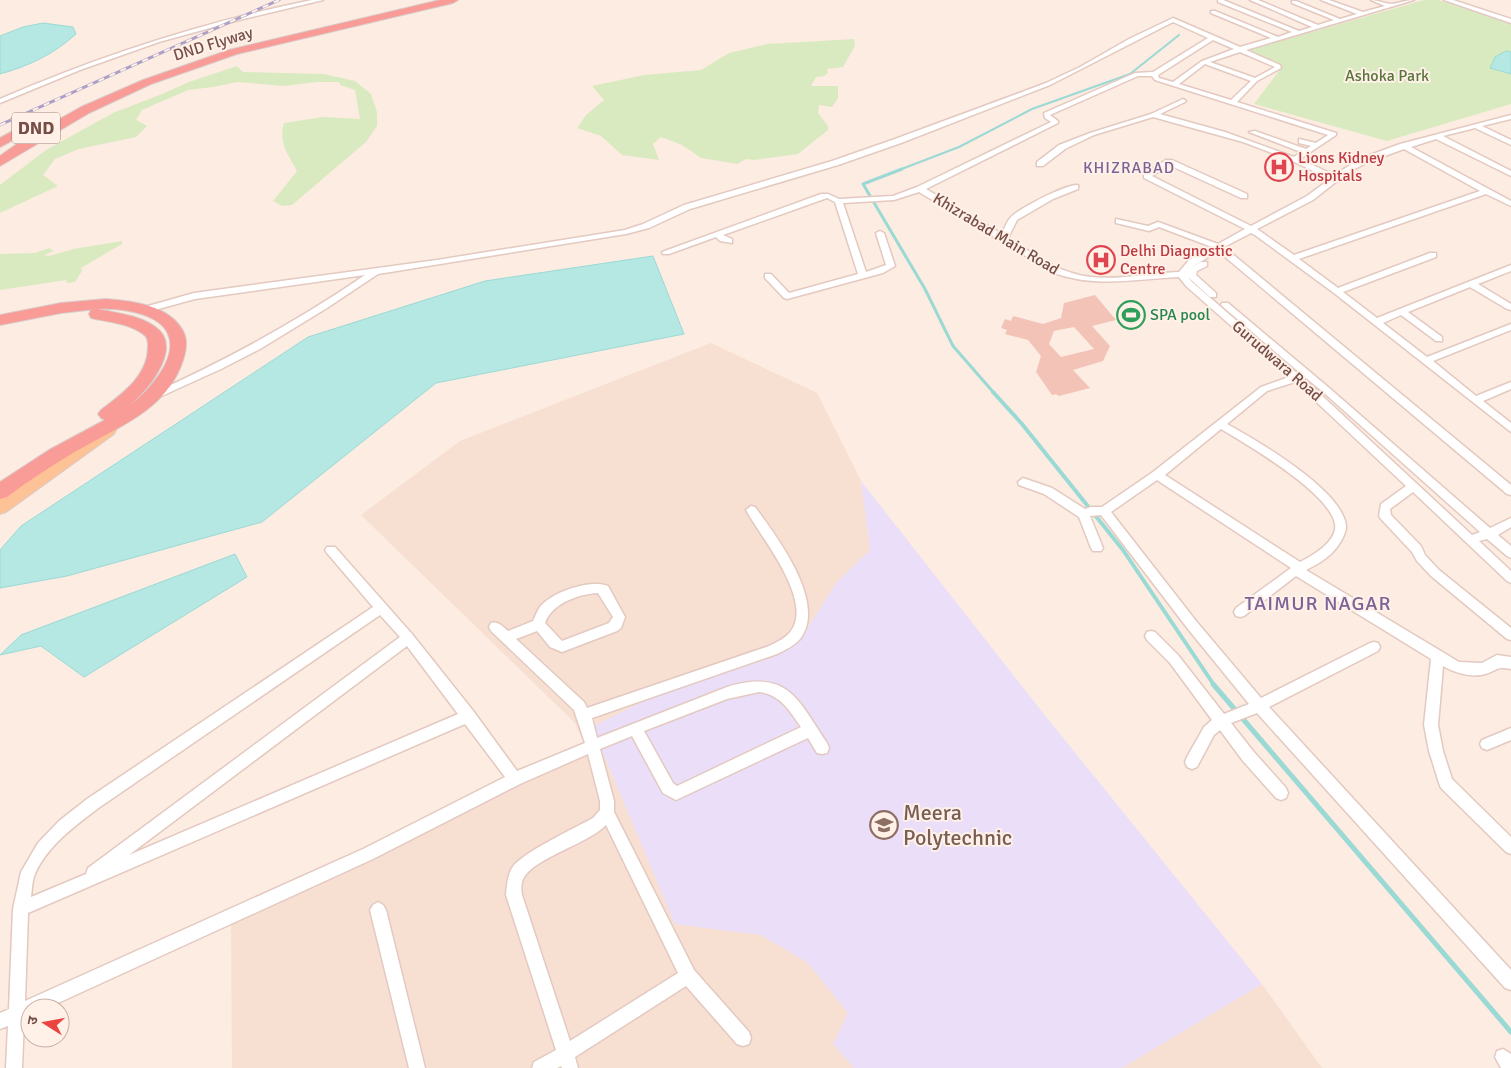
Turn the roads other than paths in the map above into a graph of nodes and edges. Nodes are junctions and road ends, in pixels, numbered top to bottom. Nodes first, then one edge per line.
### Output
1 (320, 0) edge
2 (432, 0) edge
3 (453, 0) edge
4 (1253, 0) edge
5 (1324, 0) edge
6 (1374, 0) edge
7 (1408, 0) edge
8 (1450, 0) edge
9 (1220, 1) edge
10 (1294, 2) dead end
11 (1391, 6) junction
12 (1213, 12) dead end
13 (1363, 14) junction
14 (1509, 19) edge
15 (1338, 20) junction
16 (1316, 26) junction
17 (1237, 28) dead end
18 (1297, 32) junction
19 (1213, 37) junction
20 (1276, 38) junction
21 (1266, 41) junction
22 (1242, 49) junction
23 (1204, 62) junction
24 (1154, 76) junction
25 (1255, 80) junction
26 (1142, 81) dead end
27 (1174, 84) junction
28 (0, 101) edge
29 (1183, 101) dead end
30 (1232, 103) junction
31 (74, 108) junction
32 (1153, 115) junction
33 (1511, 117) edge
34 (1476, 126) junction
35 (1253, 132) dead end
36 (1437, 136) junction
37 (1302, 141) dead end
38 (0, 143) edge
39 (1511, 143) edge
40 (1316, 146) junction
41 (1403, 146) junction
42 (0, 150) edge
43 (1306, 152) junction
44 (1296, 159) junction
45 (0, 162) edge
46 (1040, 164) dead end
47 (1511, 174) edge
48 (1334, 178) junction
49 (1075, 187) dead end
50 (920, 189) junction
51 (1487, 191) junction
52 (1244, 196) dead end
53 (838, 201) junction
54 (1511, 204) edge
55 (1119, 221) dead end
56 (1255, 231) junction
57 (880, 233) dead end
58 (717, 234) junction
59 (1003, 239) junction
60 (729, 241) dead end
61 (1222, 250) junction
62 (666, 252) dead end
63 (1433, 255) dead end
64 (1292, 259) junction
65 (1511, 268) edge
66 (377, 271) junction
67 (1187, 274) junction
68 (863, 275) junction
69 (768, 276) dead end
70 (1471, 284) junction
71 (1337, 291) junction
72 (1510, 307) dead end
73 (144, 310) junction
74 (1402, 312) junction
75 (0, 320) edge
76 (1376, 322) junction
77 (0, 327) edge
78 (1511, 327) edge
79 (1439, 339) dead end
80 (1426, 361) junction
81 (1302, 377) junction
82 (1511, 385) edge
83 (150, 398) junction
84 (1475, 400) junction
85 (124, 418) junction
86 (1220, 424) junction
87 (1511, 428) edge
88 (1157, 475) junction
89 (0, 476) edge
90 (1023, 482) dead end
91 (1414, 486) junction
92 (1511, 491) edge
93 (0, 492) edge
94 (0, 507) edge
95 (751, 510) dead end
96 (1094, 511) junction
97 (1511, 522) edge
98 (1489, 534) junction
99 (1469, 540) junction
100 (1097, 548) dead end
101 (331, 550) dead end
102 (1511, 553) edge
103 (1298, 569) junction
104 (1511, 578) edge
105 (382, 608) junction
106 (1240, 612) dead end
107 (538, 625) junction
108 (495, 627) dead end
109 (1511, 635) edge
110 (1151, 636) dead end
111 (506, 637) junction
112 (408, 638) junction
113 (1374, 647) dead end
114 (1438, 656) junction
115 (1511, 663) edge
116 (1259, 706) junction
117 (584, 715) junction
118 (469, 716) junction
119 (1233, 716) junction
120 (635, 728) junction
121 (810, 730) junction
122 (1511, 734) edge
123 (1487, 744) dead end
124 (591, 746) junction
125 (822, 748) dead end
126 (1192, 762) dead end
127 (515, 779) junction
128 (1281, 793) dead end
129 (607, 813) junction
130 (1511, 847) edge
131 (77, 885) junction
132 (20, 909) junction
133 (378, 910) dead end
134 (688, 976) junction
135 (1511, 982) edge
136 (17, 1014) junction
137 (0, 1022) edge
138 (742, 1038) dead end
139 (568, 1061) edge
140 (14, 1068) edge
141 (417, 1068) edge
142 (540, 1068) edge

1 - 28 street
2 - 31 highway, DND Flyway
3 - 45 highway, DND Flyway
4 - 16 street
5 - 13 street
6 - 11 street
7 - 11 street
8 - 14 street
9 - 18 street
10 - 15 street
11 - 13 street
12 - 20 street
13 - 15 street
15 - 16 street
16 - 18 street
17 - 21 street
18 - 20 street
19 - 22 street
19 - 24 street
19 - 66 street
20 - 21 street
21 - 22 street
22 - 23 street
22 - 25 street
23 - 25 street
23 - 27 street
24 - 26 street
24 - 27 street
24 - 50 street
25 - 30 street
27 - 30 street
29 - 32 street
30 - 40 street
31 - 38 highway
31 - 42 highway, DND
32 - 44 street
32 - 46 street
33 - 34 street
34 - 36 street
34 - 39 street
35 - 43 street
36 - 41 street
36 - 47 street
37 - 40 street
40 - 43 street
41 - 48 street
41 - 51 street
43 - 44 street
44 - 48 street
48 - 56 street
49 - 59 street
50 - 53 street
50 - 59 street, Khizrabad Main Road
51 - 54 street
51 - 64 street
52 - 56 street
53 - 58 street
53 - 68 street
55 - 61 street
56 - 61 street
56 - 64 street
57 - 68 street
58 - 60 street
58 - 62 street
59 - 67 street, Khizrabad Main Road
61 - 67 street
61 - 92 street
63 - 71 street
64 - 71 street
65 - 70 street
66 - 73 street
66 - 83 street
67 - 81 street, Gurudwara Road
68 - 69 street
70 - 72 street
70 - 74 street
71 - 76 street
73 - 75 highway
73 - 83 highway
74 - 76 street
74 - 79 street
76 - 80 street
77 - 89 highway
78 - 80 street
80 - 84 street
81 - 86 street
81 - 91 street, Gurudwara Road
81 - 98 street
82 - 84 street
83 - 85 highway
84 - 87 street
85 - 93 highway
85 - 94 main road
86 - 88 street
86 - 103 street
88 - 96 street
88 - 103 street
90 - 96 street
91 - 99 street, Gurudwara Road
91 - 109 street
95 - 117 street
96 - 100 street
96 - 116 street
97 - 98 street
98 - 99 street
98 - 102 street
99 - 104 street, Gurudwara Road
101 - 105 street
103 - 106 street
103 - 114 street
105 - 112 street
105 - 132 street
107 - 107 street
107 - 111 street
108 - 111 street
110 - 119 street
111 - 117 street
112 - 118 street
112 - 131 street
113 - 116 street
114 - 115 street
114 - 130 street
116 - 119 street
116 - 135 street
117 - 124 street
118 - 127 street
118 - 131 street
119 - 126 street
119 - 128 street
120 - 121 street
120 - 121 street
120 - 124 street
121 - 125 street
122 - 123 street
124 - 127 street
124 - 129 street
127 - 136 street
129 - 134 street
129 - 139 street
131 - 132 street
132 - 136 street
133 - 141 street
134 - 138 street
134 - 139 street
136 - 137 street
136 - 140 street
139 - 142 street

